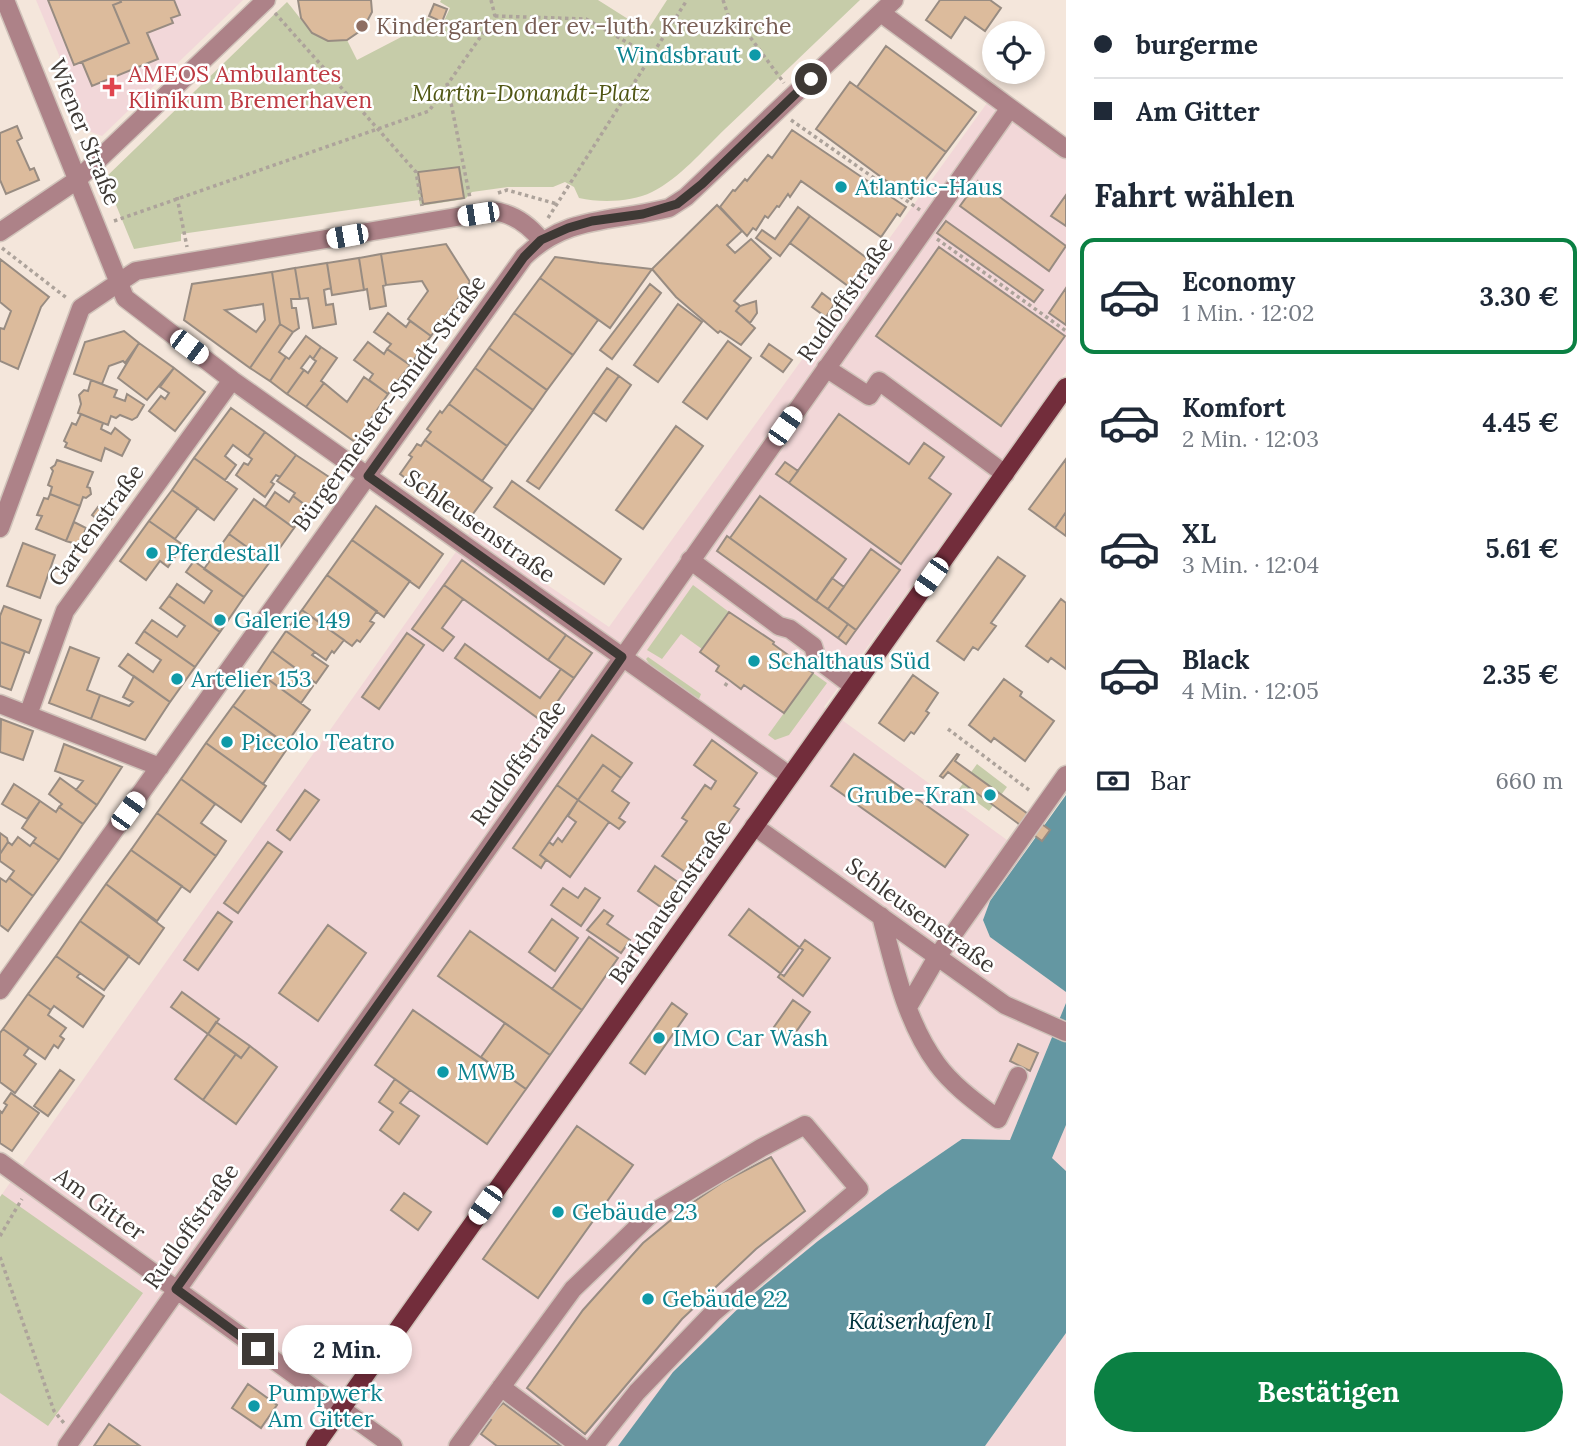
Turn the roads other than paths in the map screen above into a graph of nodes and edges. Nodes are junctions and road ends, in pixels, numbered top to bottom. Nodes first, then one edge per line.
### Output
1 (894, 0) edge
2 (265, 1) edge
3 (4, 4) edge
4 (881, 13) junction
5 (1010, 108) junction
6 (1066, 149) edge
7 (77, 180) junction
8 (0, 232) edge
9 (541, 240) junction
10 (118, 282) junction
11 (827, 368) junction
12 (232, 380) junction
13 (1066, 387) edge
14 (1005, 474) junction
15 (368, 476) junction
16 (0, 528) edge
17 (690, 560) junction
18 (622, 657) junction
19 (853, 686) junction
20 (0, 704) edge
21 (29, 715) junction
22 (160, 766) junction
23 (1066, 775) edge
24 (790, 776) junction
25 (754, 826) junction
26 (881, 916) junction
27 (937, 957) junction
28 (0, 990) edge
29 (908, 1007) junction
30 (1066, 1032) edge
31 (1018, 1076) dead end
32 (0, 1163) edge
33 (176, 1289) junction
34 (501, 1387) junction
35 (341, 1409) junction
36 (70, 1441) edge
37 (314, 1446) edge
38 (393, 1446) edge
39 (458, 1446) edge
40 (580, 1446) edge
41 (594, 1446) edge

1 - 4 street, Bürgermeister-Smidt-Straße
2 - 7 street
3 - 7 street, Wiener Straße
4 - 5 street
4 - 9 street, Bürgermeister-Smidt-Straße
5 - 6 street
5 - 11 street, Rudloffstraße
7 - 8 street
7 - 10 street, Wiener Straße
9 - 10 street
9 - 15 street, Bürgermeister-Smidt-Straße
10 - 12 street, Schleusenstraße
10 - 16 street
11 - 14 street
11 - 17 street, Rudloffstraße
12 - 15 street, Schleusenstraße
12 - 21 street, Gartenstraße
13 - 14 main road, Barkhausenstraße
14 - 19 main road, Barkhausenstraße
15 - 18 street, Schleusenstraße
15 - 22 street, Bürgermeister-Smidt-Straße
17 - 18 street, Rudloffstraße
17 - 19 street
18 - 24 street, Schleusenstraße
18 - 33 street, Rudloffstraße
19 - 24 main road, Barkhausenstraße
20 - 21 street
21 - 22 street
22 - 28 street, Bürgermeister-Smidt-Straße
23 - 27 street
24 - 25 main road, Barkhausenstraße
25 - 26 street, Schleusenstraße
25 - 35 main road, Barkhausenstraße
26 - 27 street, Schleusenstraße
26 - 29 street
27 - 29 street
27 - 30 street, Schleusenstraße
29 - 31 street
32 - 33 street, Am Gitter
33 - 35 street, Am Gitter
33 - 36 street, Rudloffstraße
34 - 39 street
34 - 40 street
34 - 41 street
35 - 37 main road, Barkhausenstraße
35 - 38 street, Am Gitter

